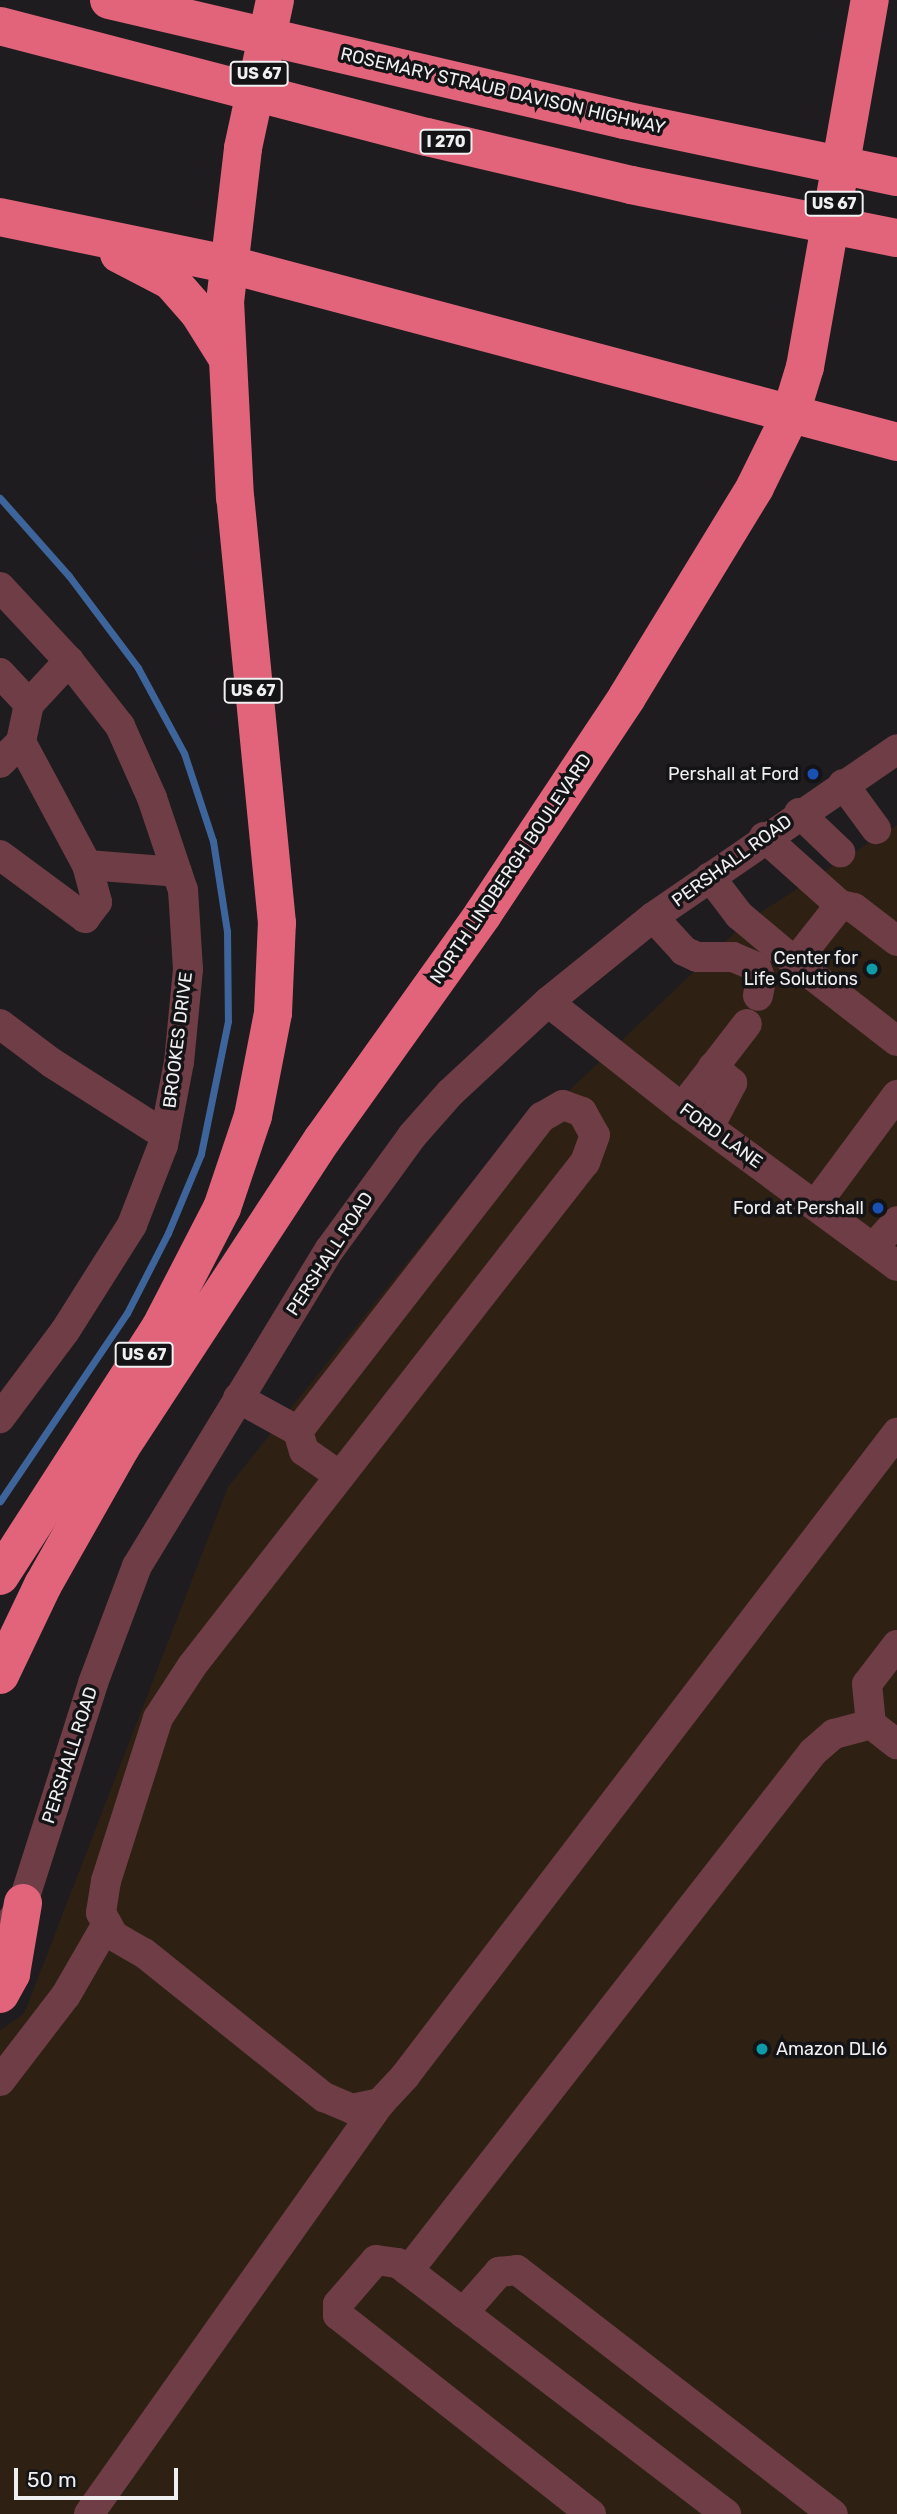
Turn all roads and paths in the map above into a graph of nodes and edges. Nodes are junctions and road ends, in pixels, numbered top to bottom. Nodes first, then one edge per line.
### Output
1 (109, 0) edge
2 (275, 0) edge
3 (870, 0) edge
4 (0, 26) edge
5 (897, 177) edge
6 (0, 217) edge
7 (55, 229) junction
8 (897, 238) edge
9 (227, 264) junction
10 (226, 356) junction
11 (790, 416) junction
12 (897, 442) edge
13 (0, 587) edge
14 (69, 661) junction
15 (0, 673) edge
16 (29, 704) junction
17 (21, 742) junction
18 (897, 749) edge
19 (0, 763) edge
20 (843, 784) junction
21 (799, 813) junction
22 (876, 829) dead end
23 (765, 837) junction
24 (840, 852) dead end
25 (0, 855) edge
26 (87, 865) junction
27 (177, 872) junction
28 (710, 877) junction
29 (840, 905) junction
30 (653, 917) junction
31 (897, 941) edge
32 (795, 962) junction
33 (758, 996) dead end
34 (548, 1002) junction
35 (0, 1024) edge
36 (747, 1024) dead end
37 (897, 1041) edge
38 (713, 1067) junction
39 (897, 1094) edge
40 (682, 1108) junction
41 (709, 1127) junction
42 (165, 1135) junction
43 (816, 1204) junction
44 (897, 1221) edge
45 (873, 1248) junction
46 (897, 1266) edge
47 (238, 1398) junction
48 (0, 1418) edge
49 (298, 1431) junction
50 (897, 1433) edge
51 (340, 1476) junction
52 (0, 1576) edge
53 (897, 1645) edge
54 (0, 1675) edge
55 (871, 1724) junction
56 (897, 1744) edge
57 (23, 1903) junction
58 (107, 1924) junction
59 (0, 1940) edge
60 (0, 1994) edge
61 (0, 2081) edge
62 (380, 2103) junction
63 (408, 2271) junction
64 (463, 2313) junction
65 (89, 2514) edge
66 (591, 2514) edge
67 (726, 2514) edge
68 (833, 2514) edge

1 - 5 highway, ROSEMARY STRAUB DAVISON HIGHWAY
2 - 9 highway, US 67
3 - 11 highway, NORTH LINDBERGH BOULEVARD / US 67
4 - 8 highway, I 270
6 - 7 highway
7 - 9 highway
7 - 10 highway
9 - 10 highway, US 67
9 - 11 highway
10 - 52 highway, US 67
11 - 12 highway
11 - 54 highway, NORTH LINDBERGH BOULEVARD / US 67
13 - 14 street, BROOKES DRIVE
14 - 16 street
14 - 27 street, BROOKES DRIVE
15 - 16 street
16 - 17 street
17 - 19 street
17 - 26 street
18 - 20 street, PERSHALL ROAD
20 - 21 street, PERSHALL ROAD
20 - 22 street
21 - 23 street, PERSHALL ROAD
21 - 24 street
23 - 28 street, PERSHALL ROAD
23 - 29 street
25 - 26 street
26 - 27 street
27 - 42 street, BROOKES DRIVE
28 - 30 street, PERSHALL ROAD
28 - 32 street
29 - 31 street
29 - 32 street
30 - 33 street
30 - 34 street, PERSHALL ROAD
32 - 37 street
34 - 40 street, FORD LANE
34 - 47 street, PERSHALL ROAD
35 - 42 street
36 - 38 street
38 - 40 street
38 - 41 street
39 - 43 street
40 - 41 street, FORD LANE
41 - 43 street, FORD LANE
42 - 48 street, BROOKES DRIVE
43 - 45 street, FORD LANE
44 - 45 street
45 - 46 street, FORD LANE
47 - 49 street
47 - 57 street, PERSHALL ROAD
49 - 51 street
49 - 51 street
50 - 62 street
51 - 58 street
53 - 55 street
55 - 56 street
55 - 63 street
57 - 59 street, PERSHALL ROAD
57 - 60 highway
58 - 61 street
58 - 62 street
62 - 65 street
63 - 64 street
63 - 66 street
64 - 67 street
64 - 68 street

